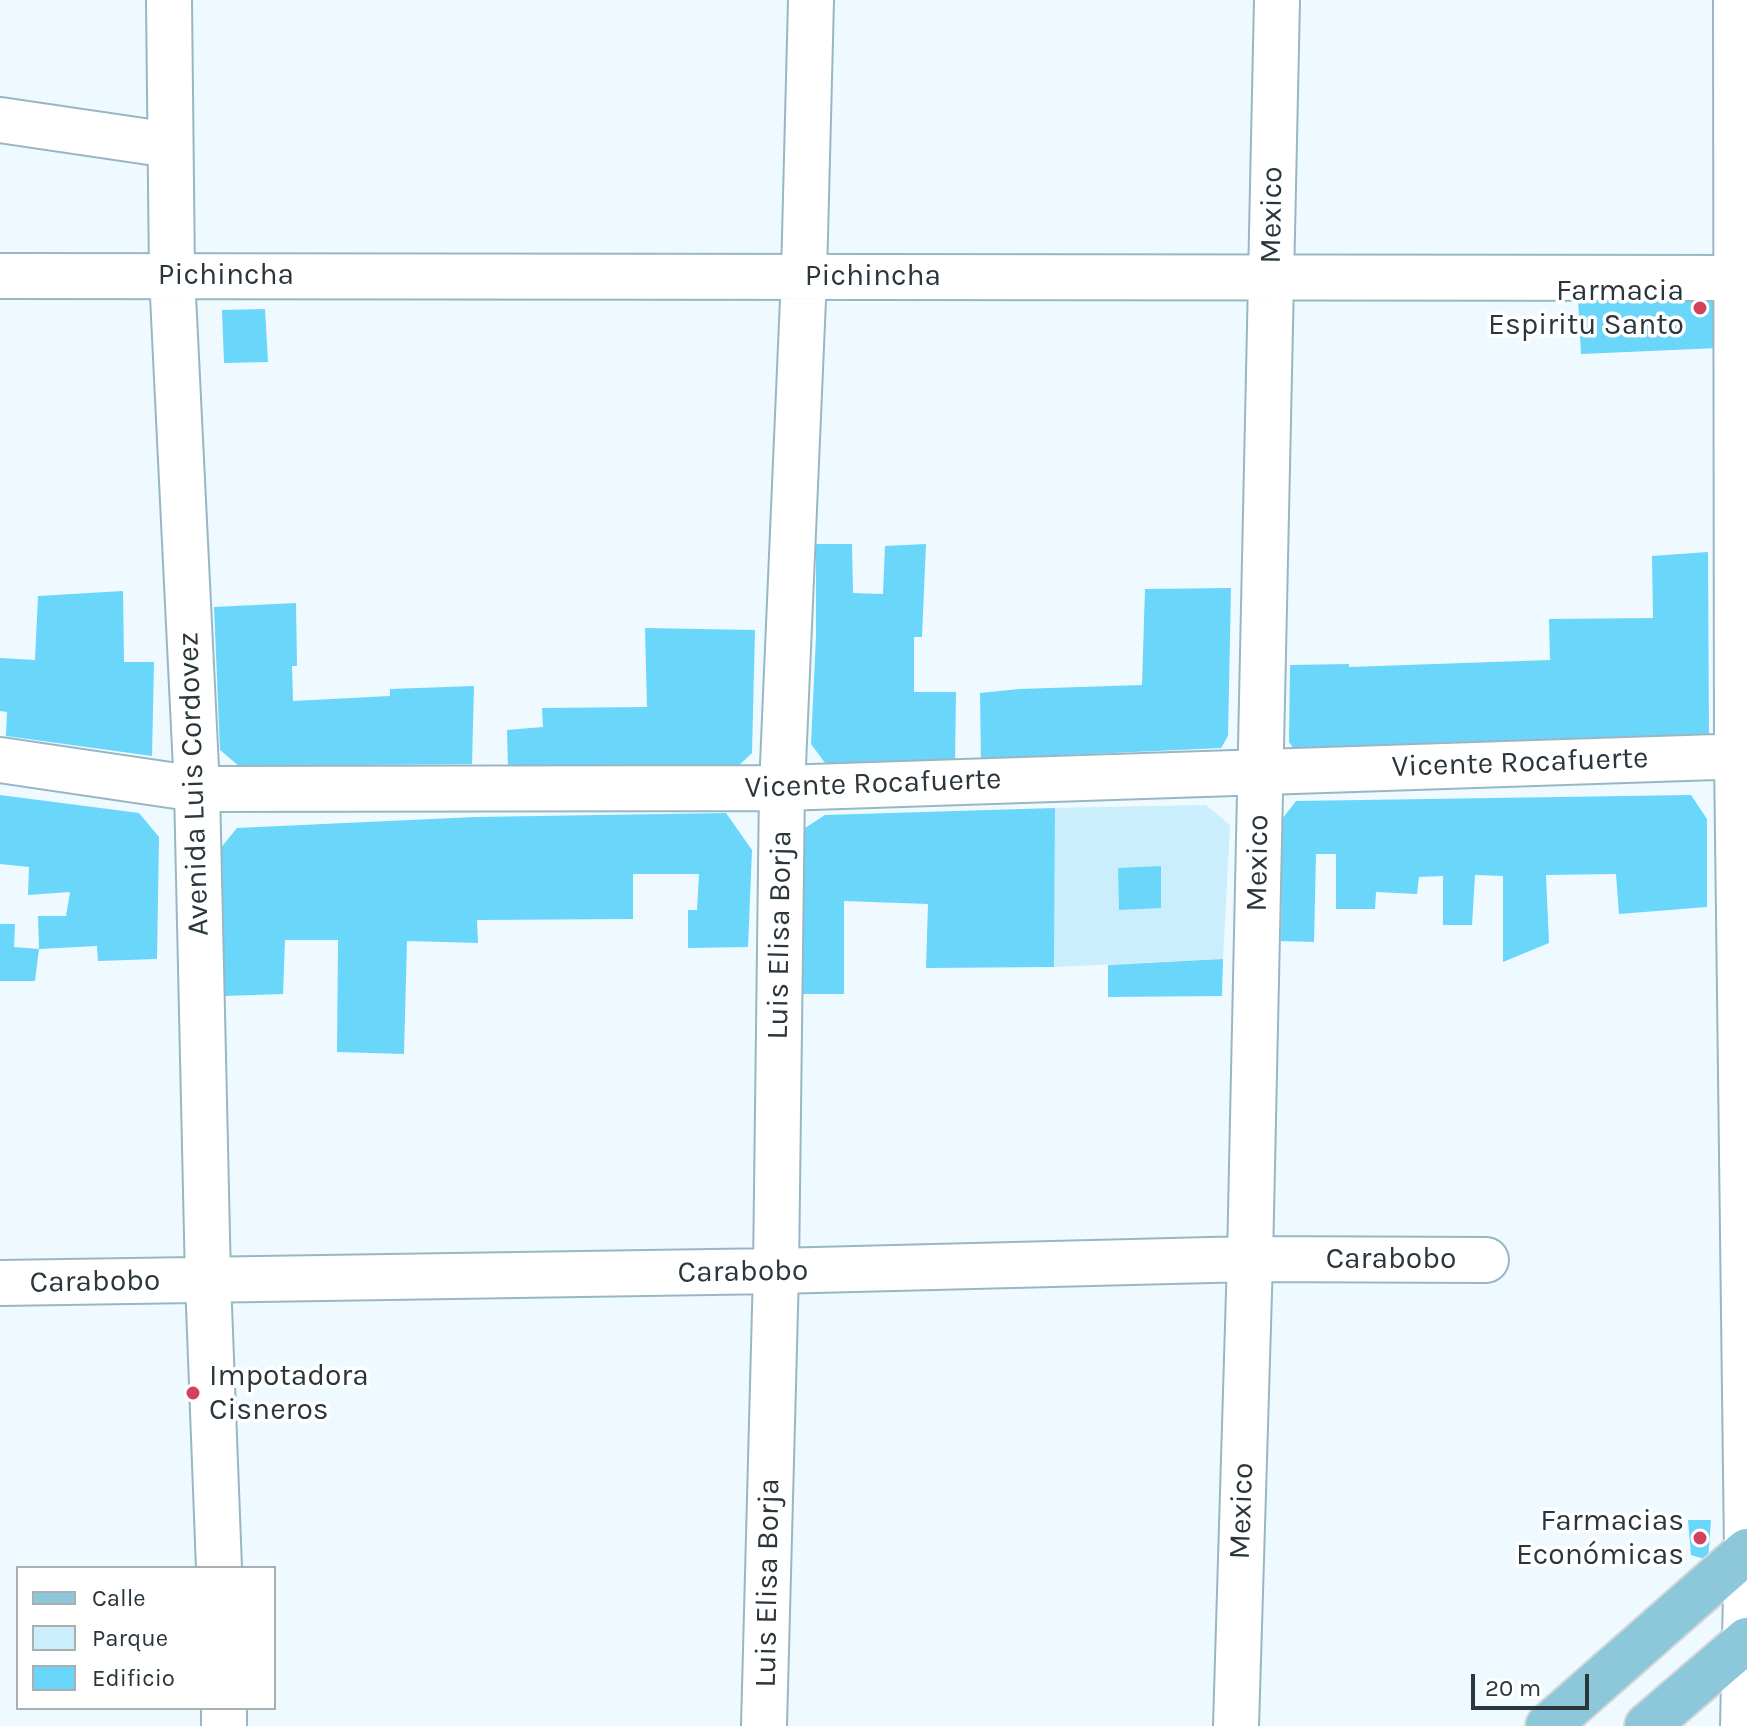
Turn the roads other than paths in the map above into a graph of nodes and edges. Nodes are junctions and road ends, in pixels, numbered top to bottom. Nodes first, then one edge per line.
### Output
1 (169, 0) edge
2 (811, 0) edge
3 (1277, 0) edge
4 (1736, 0) edge
5 (0, 120) edge
6 (170, 145) junction
7 (172, 275) junction
8 (0, 276) edge
9 (804, 276) junction
10 (1271, 277) junction
11 (1742, 278) edge
12 (1742, 756) edge
13 (0, 760) edge
14 (1260, 771) junction
15 (782, 788) junction
16 (197, 789) junction
17 (1250, 1259) junction
18 (1486, 1260) dead end
19 (776, 1271) junction
20 (208, 1280) junction
21 (0, 1283) edge
22 (1747, 1551) edge
23 (219, 1566) edge
24 (1746, 1641) edge
25 (764, 1726) edge
26 (1236, 1726) edge
27 (1548, 1726) edge
28 (1647, 1726) edge
29 (1743, 1726) edge

1 - 6 street, Avenida Luis Cordovez
2 - 9 street, Luis Elisa Borja
3 - 10 street, Mexico
4 - 11 street
5 - 6 street
6 - 7 street, Avenida Luis Cordovez
7 - 8 street, Pichincha
7 - 9 street, Pichincha
7 - 16 street, Avenida Luis Cordovez
9 - 10 street, Pichincha
9 - 15 street, Luis Elisa Borja
10 - 11 street, Pichincha
10 - 14 street, Mexico
11 - 12 street
12 - 14 street, Vicente Rocafuerte
12 - 22 street
13 - 16 street, Vicente Rocafuerte
14 - 15 street, Vicente Rocafuerte
14 - 17 street, Mexico
15 - 16 street, Vicente Rocafuerte
15 - 19 street, Luis Elisa Borja
16 - 20 street, Avenida Luis Cordovez
17 - 18 street, Carabobo
17 - 19 street, Carabobo
17 - 26 street, Mexico
19 - 20 street, Carabobo
19 - 25 street, Luis Elisa Borja
20 - 21 street, Carabobo
20 - 23 street, Avenida Luis Cordovez
22 - 24 street
22 - 27 main road
24 - 28 main road
24 - 29 street

